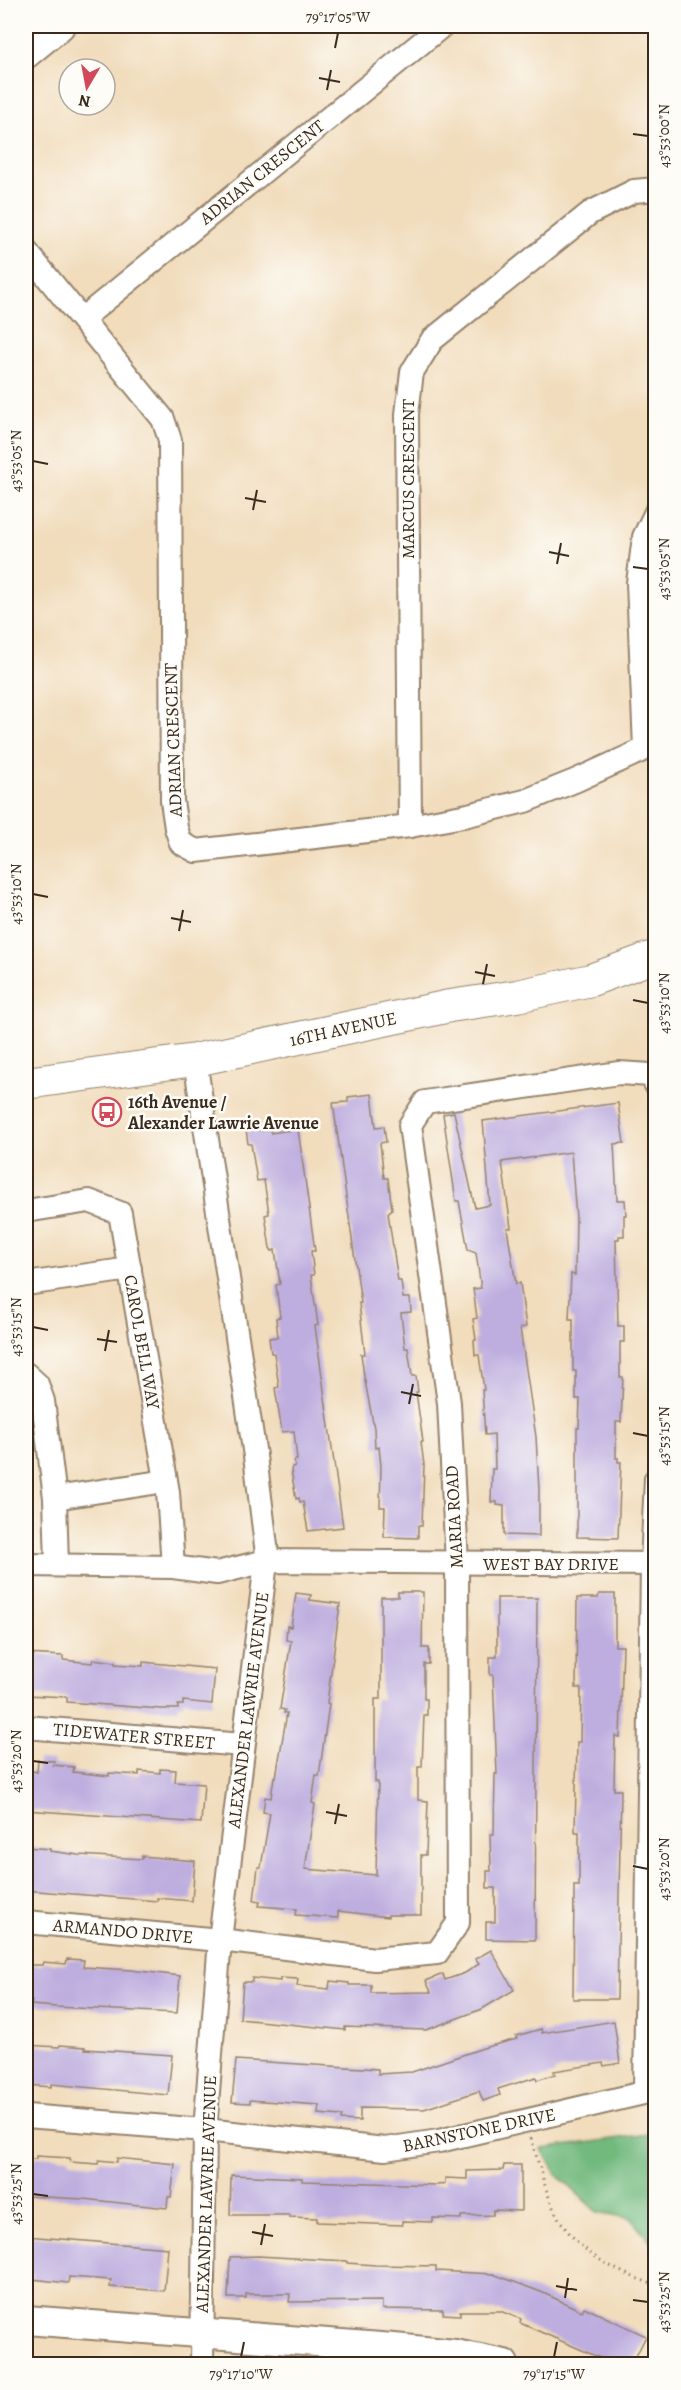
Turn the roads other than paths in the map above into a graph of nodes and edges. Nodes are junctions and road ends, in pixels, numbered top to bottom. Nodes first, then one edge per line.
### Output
1 (60, 26) edge
2 (442, 26) edge
3 (26, 54) edge
4 (656, 189) edge
5 (26, 250) edge
6 (82, 319) junction
7 (656, 512) edge
8 (650, 746) edge
9 (410, 826) junction
10 (656, 956) edge
11 (195, 1060) junction
12 (26, 1083) edge
13 (656, 1085) edge
14 (26, 1211) edge
15 (130, 1269) junction
16 (26, 1284) edge
17 (26, 1374) edge
18 (656, 1479) edge
19 (166, 1481) junction
20 (55, 1498) junction
21 (266, 1561) junction
22 (457, 1563) junction
23 (654, 1564) edge
24 (26, 1565) edge
25 (57, 1565) junction
26 (172, 1567) junction
27 (26, 1727) edge
28 (243, 1745) junction
29 (26, 1922) edge
30 (220, 1940) junction
31 (650, 2091) edge
32 (26, 2116) edge
33 (205, 2130) junction
34 (26, 2320) edge
35 (201, 2335) junction
36 (394, 2356) edge
37 (201, 2364) edge
38 (504, 2364) edge

1 - 3 street
2 - 6 street, ADRIAN CRESCENT
4 - 9 street, MARCUS CRESCENT
5 - 6 street, ADRIAN CRESCENT
6 - 9 street, ADRIAN CRESCENT
7 - 8 street
8 - 9 street, ADRIAN CRESCENT
10 - 11 main road, 16TH AVENUE
11 - 12 main road, 16TH AVENUE
11 - 21 street, ALEXANDER LAWRIE AVENUE
13 - 22 street, MARIA ROAD
14 - 15 street, CAROL BELL WAY
15 - 16 street
15 - 19 street, CAROL BELL WAY
17 - 20 street
18 - 23 street
19 - 20 street
19 - 26 street, CAROL BELL WAY
20 - 25 street
21 - 22 street, WEST BAY DRIVE
21 - 26 street, WEST BAY DRIVE
21 - 28 street, ALEXANDER LAWRIE AVENUE
22 - 23 street, WEST BAY DRIVE
22 - 30 street, MARIA ROAD
23 - 31 street
24 - 25 street, WEST BAY DRIVE
25 - 26 street, WEST BAY DRIVE
27 - 28 street, TIDEWATER STREET
28 - 30 street, ALEXANDER LAWRIE AVENUE
29 - 30 street, ARMANDO DRIVE
30 - 33 street, ALEXANDER LAWRIE AVENUE
31 - 33 street, BARNSTONE DRIVE
32 - 33 street, BARNSTONE DRIVE
33 - 35 street, ALEXANDER LAWRIE AVENUE
34 - 35 street
35 - 36 street
35 - 37 street, ALEXANDER LAWRIE AVENUE
36 - 38 street

